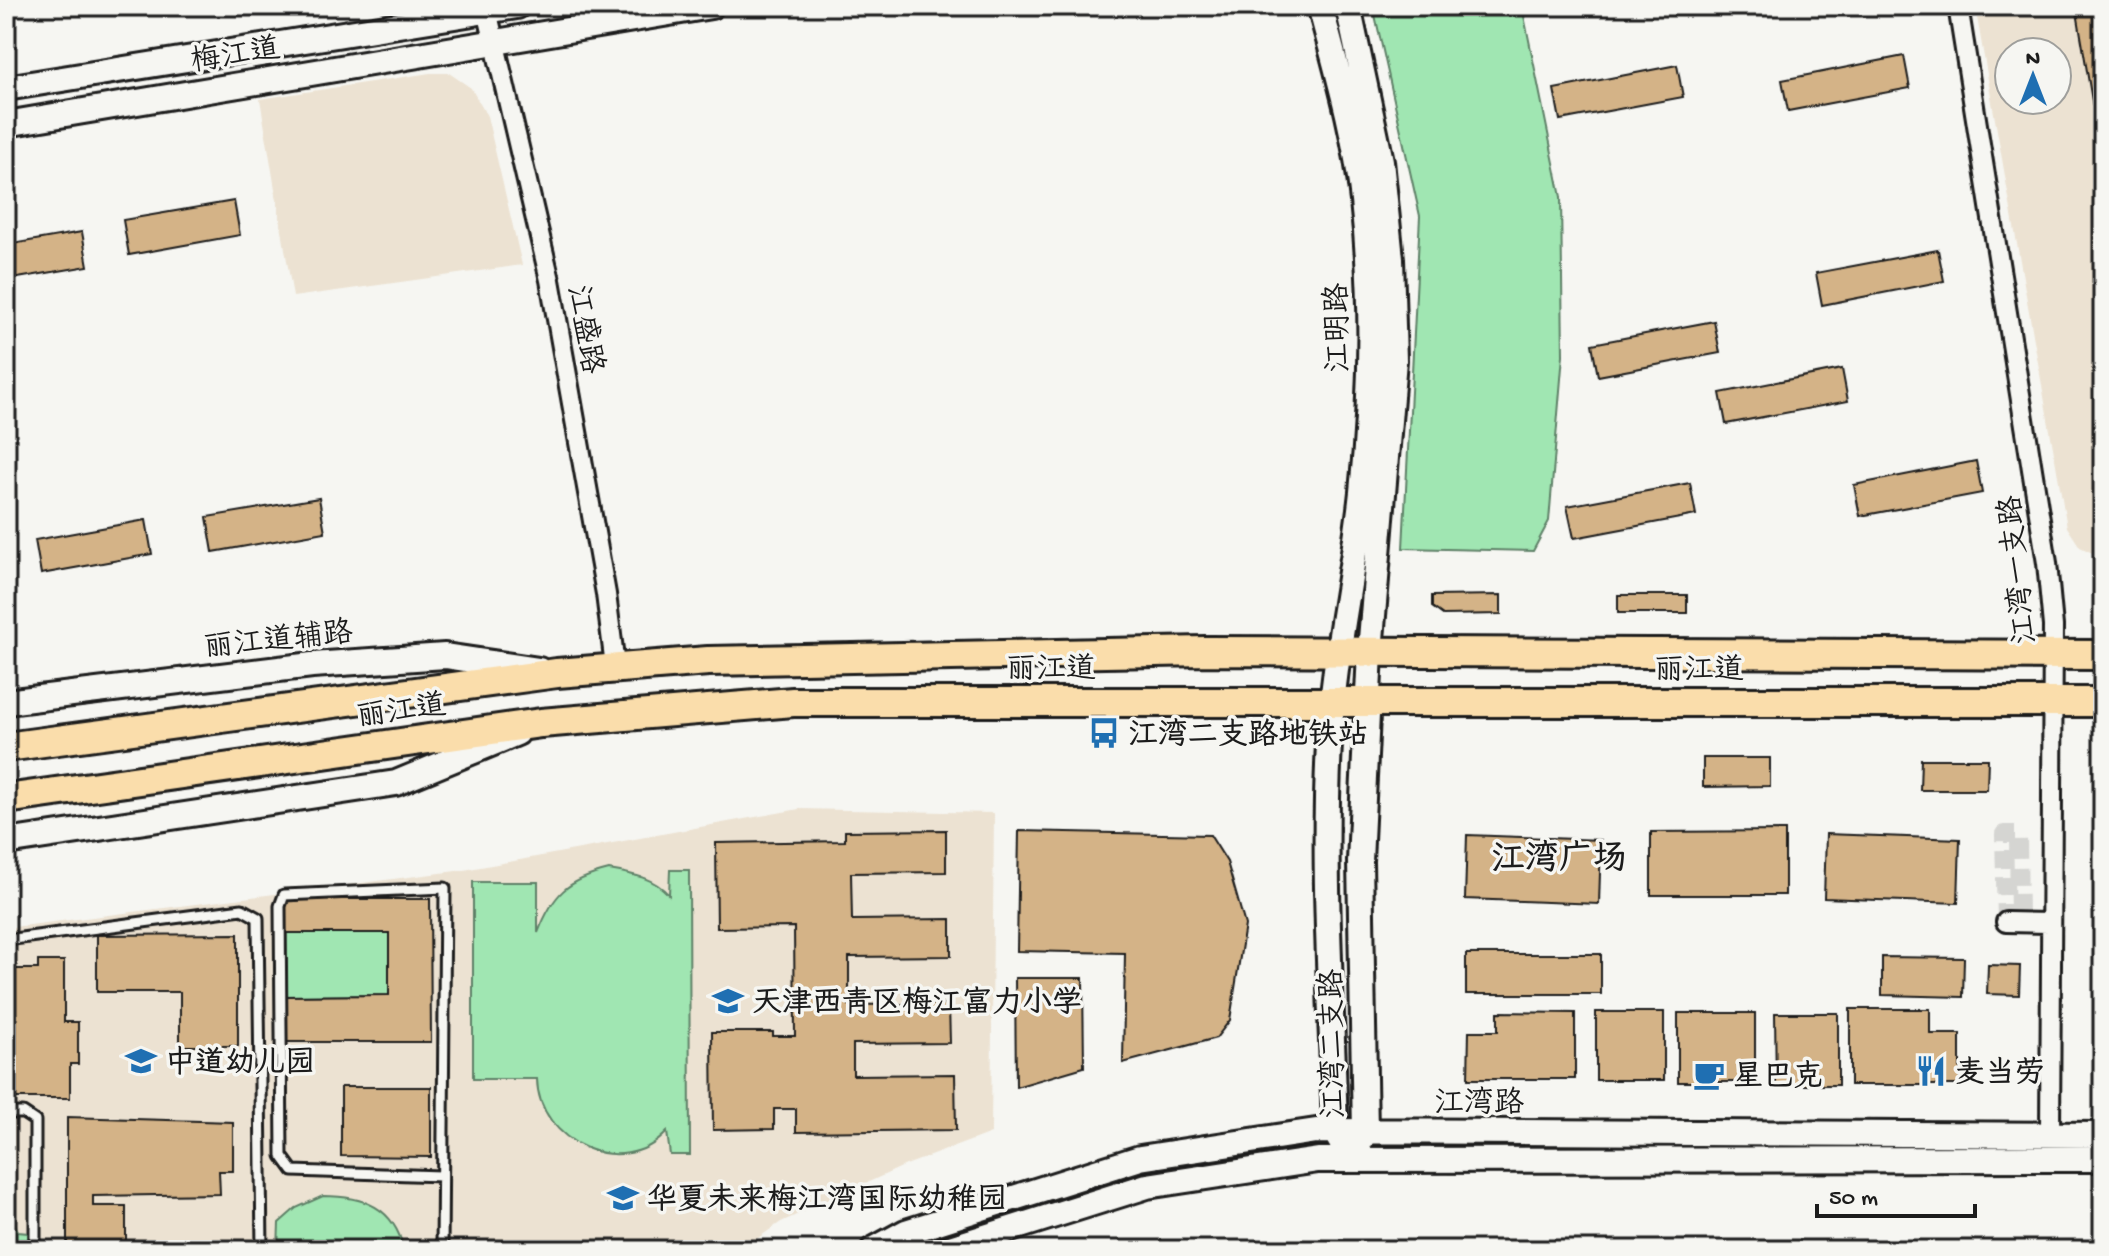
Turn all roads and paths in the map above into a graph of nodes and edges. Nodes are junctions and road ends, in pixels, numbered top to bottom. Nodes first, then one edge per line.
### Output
1 (517, 6) edge
2 (711, 6) edge
3 (1320, 6) edge
4 (1348, 6) edge
5 (1958, 6) edge
6 (487, 8) edge
7 (495, 43) junction
8 (6, 88) edge
9 (6, 124) edge
10 (1336, 651) junction
11 (1370, 652) junction
12 (2053, 654) junction
13 (2103, 655) edge
14 (615, 666) junction
15 (557, 673) junction
16 (6, 702) edge
17 (1332, 702) junction
18 (2054, 702) junction
19 (2103, 702) edge
20 (1368, 703) junction
21 (541, 723) junction
22 (6, 747) edge
23 (6, 799) edge
24 (6, 842) edge
25 (2006, 922) dead end
26 (2049, 923) junction
27 (6, 940) edge
28 (6, 1113) edge
29 (1335, 1132) junction
30 (1365, 1132) junction
31 (2050, 1135) junction
32 (2103, 1135) edge
33 (2103, 1159) edge
34 (1350, 1160) junction
35 (441, 1176) junction
36 (35, 1250) edge
37 (262, 1250) edge
38 (442, 1250) edge
39 (873, 1250) edge
40 (944, 1250) edge

1 - 6 street, 梅江道
2 - 7 street, 梅江道
3 - 10 street, 江明路
4 - 11 street, 江明路
5 - 12 street, 江湾一支路
6 - 7 street, 江盛路
6 - 8 street, 梅江道
7 - 9 street, 梅江道
7 - 14 street, 江盛路
10 - 11 main road, 丽江道
10 - 14 main road, 丽江道
10 - 17 street, 江湾二支路
11 - 12 main road, 丽江道
11 - 20 street, 江湾二支路
12 - 13 main road, 丽江道
12 - 18 street, 江湾一支路
14 - 15 main road, 丽江道
15 - 16 street, 丽江道辅路
15 - 22 main road, 丽江道
17 - 20 main road, 丽江道
17 - 21 main road, 丽江道
17 - 29 street, 江湾二支路
18 - 19 main road, 丽江道
18 - 20 main road, 丽江道
18 - 26 street, 江湾一支路
20 - 30 street, 江湾二支路
21 - 23 main road, 丽江道
21 - 24 street
25 - 26 street
26 - 31 street, 江湾一支路
27 - 37 lane
28 - 36 lane
29 - 30 street, 江湾路
29 - 34 street, 江湾二支路
29 - 39 street, 江湾路
30 - 31 street, 江湾路
30 - 34 street, 江湾二支路
31 - 32 street, 江湾路
33 - 34 street, 江湾路
34 - 40 street, 江湾路
35 - 35 lane
35 - 38 lane

